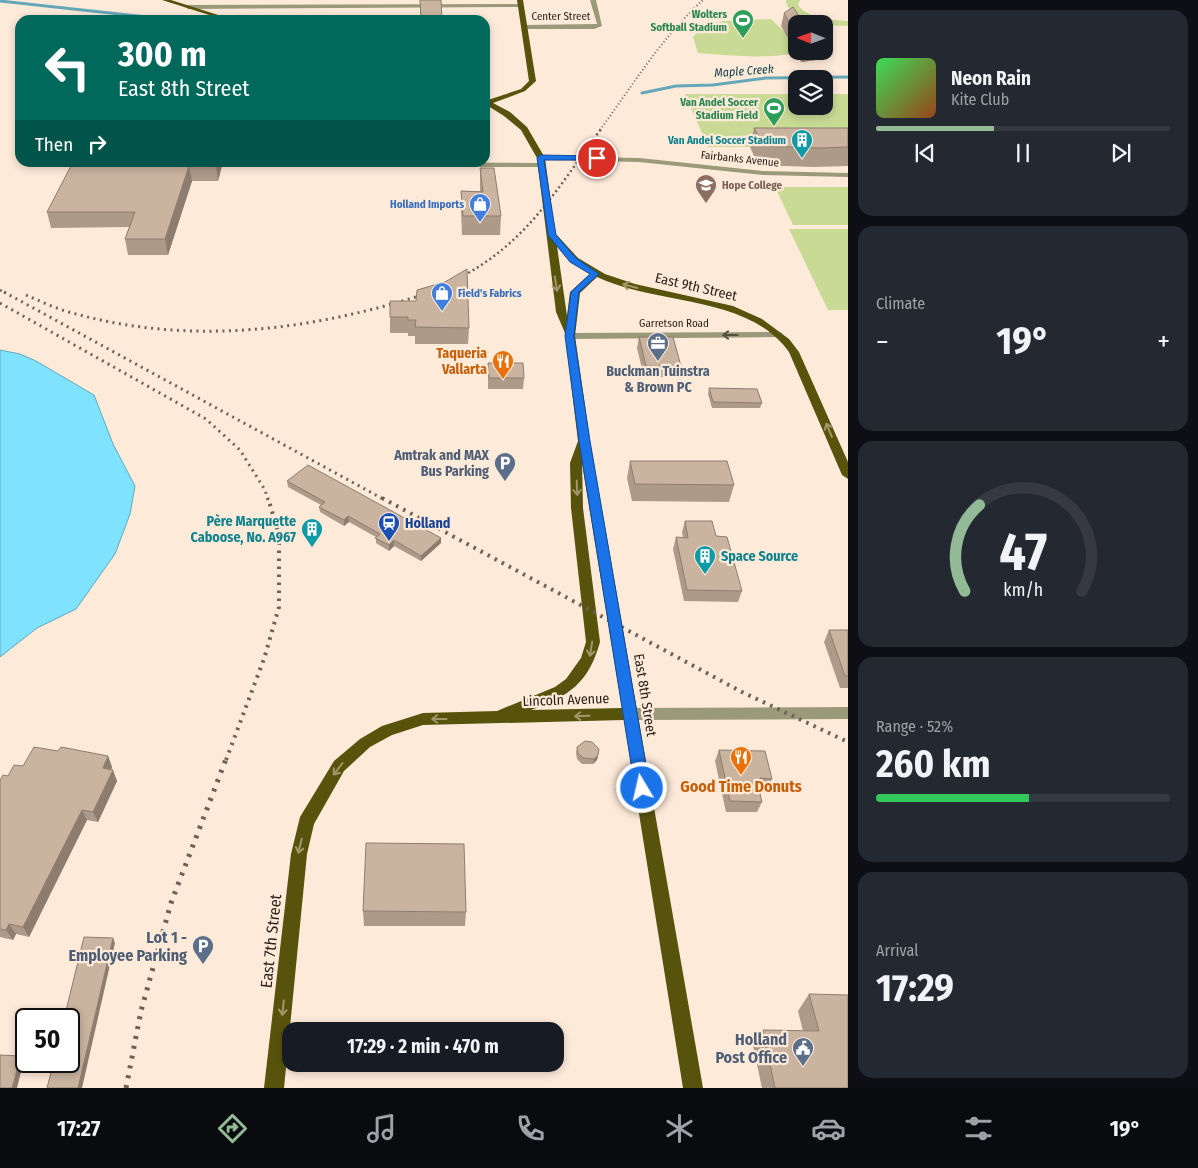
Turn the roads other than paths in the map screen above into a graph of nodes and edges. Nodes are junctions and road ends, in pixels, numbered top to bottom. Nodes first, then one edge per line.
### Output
1 (165, 0) edge
2 (594, 0) edge
3 (521, 3) edge
4 (188, 7) junction
5 (214, 15) edge
6 (525, 27) junction
7 (490, 101) edge
8 (490, 104) edge
9 (541, 162) junction
10 (490, 163) edge
11 (848, 175) edge
12 (552, 235) junction
13 (595, 274) junction
14 (778, 335) junction
15 (570, 336) junction
16 (584, 441) junction
17 (848, 475) edge
18 (848, 713) edge
19 (630, 714) junction
20 (488, 718) junction
21 (317, 801) joint
22 (274, 1088) edge
23 (693, 1088) edge

1 - 4 main road
2 - 6 street, Center Street
3 - 4 street
3 - 6 main road
4 - 5 main road
6 - 7 main road
8 - 9 main road
9 - 10 street, Fairbanks Avenue
9 - 11 street, Fairbanks Avenue
9 - 12 main road, East 8th Street
12 - 13 main road
12 -> 15 main road, East 8th Street
14 -> 13 main road, East 9th Street
13 - 15 main road, East 8th Street
14 -> 15 street, Garretson Road
17 -> 14 main road, East 9th Street
15 - 16 main road, East 8th Street
16 - 19 main road, East 8th Street
16 -> 20 main road
18 - 19 street, Lincoln Avenue
19 -> 20 main road, Lincoln Avenue
19 - 23 main road, East 8th Street
20 -> 21 main road, Lincoln Avenue
21 -> 22 main road, East 7th Street

